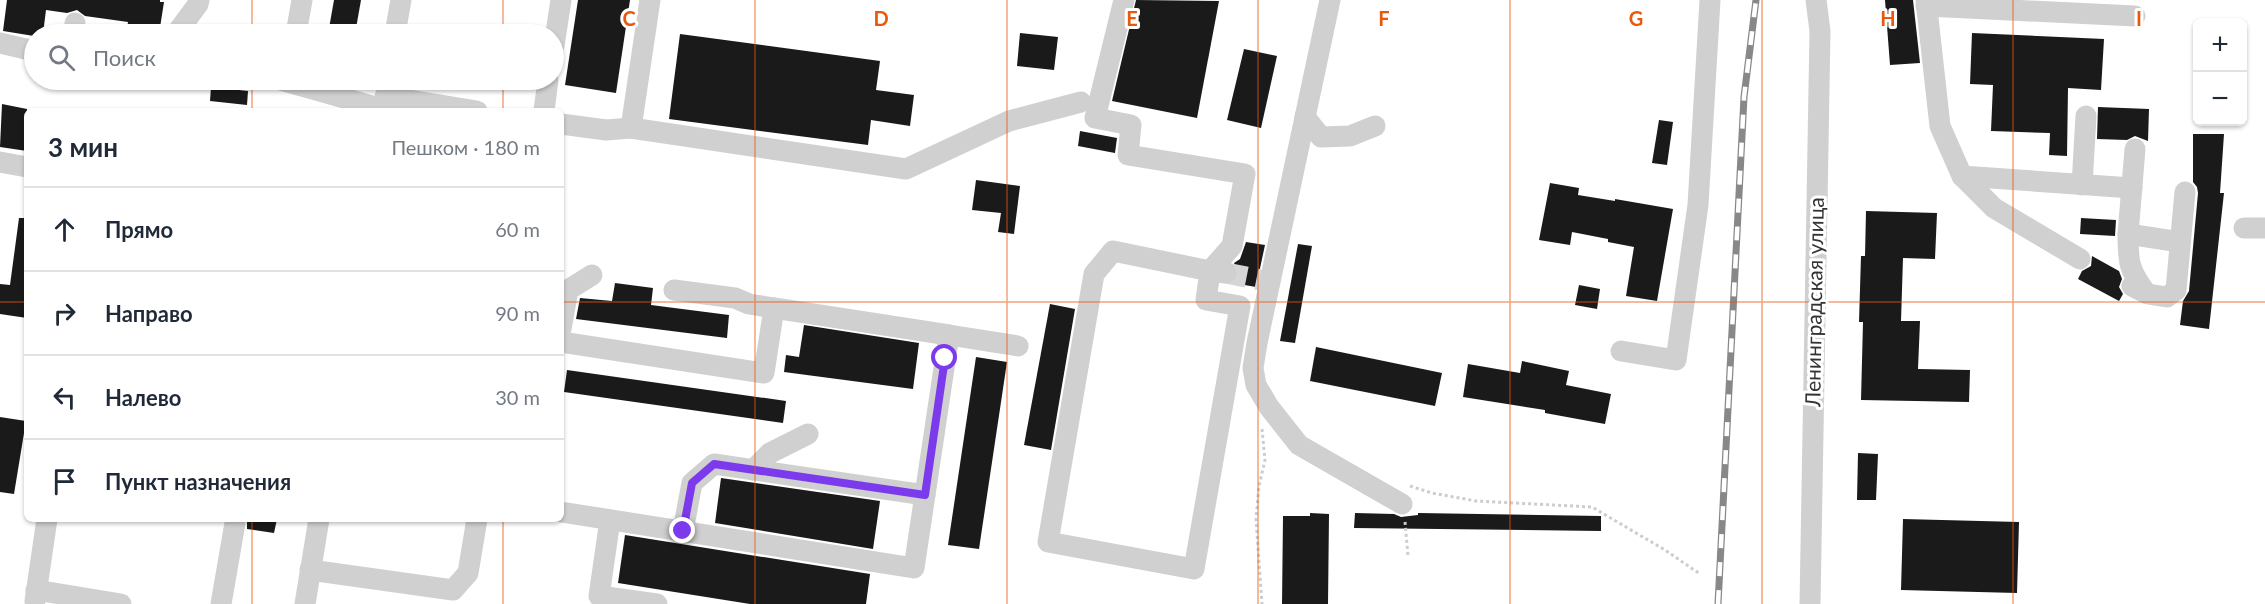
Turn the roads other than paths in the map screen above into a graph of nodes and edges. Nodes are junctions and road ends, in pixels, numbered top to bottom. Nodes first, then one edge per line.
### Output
1 (199, 0) edge
2 (302, 0) edge
3 (401, 0) edge
4 (561, 0) edge
5 (650, 0) edge
6 (1124, 0) edge
7 (1330, 0) edge
8 (1710, 0) edge
9 (1816, 0) edge
10 (1926, 3) edge
11 (2135, 16) dead end
12 (183, 24) edge
13 (298, 24) edge
14 (397, 24) edge
15 (557, 24) edge
16 (0, 44) edge
17 (24, 49) edge
18 (338, 90) edge
19 (547, 90) edge
20 (385, 99) edge
21 (1081, 102) dead end
22 (454, 108) edge
23 (544, 108) edge
24 (2086, 116) dead end
25 (1305, 117) junction
26 (564, 124) edge
27 (1375, 126) dead end
28 (631, 128) junction
29 (2135, 149) dead end
30 (0, 162) edge
31 (24, 166) edge
32 (1962, 176) junction
33 (2082, 184) junction
34 (2132, 188) junction
35 (2185, 192) dead end
36 (2244, 228) dead end
37 (2265, 228) edge
38 (2128, 234) junction
39 (2180, 242) junction
40 (2080, 259) dead end
41 (1218, 272) junction
42 (592, 275) dead end
43 (674, 290) dead end
44 (774, 308) junction
45 (564, 312) edge
46 (949, 335) junction
47 (564, 342) edge
48 (1018, 346) dead end
49 (1622, 351) dead end
50 (808, 434) dead end
51 (753, 470) junction
52 (1403, 494) road end
53 (925, 495) junction
54 (564, 512) edge
55 (610, 520) junction
56 (47, 522) edge
57 (318, 522) edge
58 (476, 522) edge
59 (235, 523) dead end
60 (683, 531) junction
61 (310, 570) junction
62 (121, 604) edge
63 (221, 604) edge
64 (305, 604) edge
65 (657, 604) edge
66 (1810, 604) edge

1 - 12 street
2 - 13 street
3 - 14 street
4 - 15 street
5 - 28 street
6 - 41 street
7 - 25 street
8 - 49 street
9 - 66 street, Ленинградская улица
10 - 11 street
10 - 32 street
16 - 17 street
18 - 20 street
19 - 23 street
20 - 22 street
21 - 28 street
24 - 33 street
25 - 27 street
25 - 52 street
26 - 28 street
29 - 34 street
30 - 31 street
32 - 33 street
32 - 40 street
33 - 34 street
34 - 38 street
35 - 39 street
36 - 37 street
38 - 39 street
38 - 39 street
41 - 41 street
42 - 45 street
43 - 44 street
44 - 46 street
44 - 47 street
46 - 48 street
46 - 53 street
50 - 51 street
51 - 53 street
51 - 60 street
53 - 60 street
54 - 55 street
55 - 60 street
55 - 65 street
56 - 62 street
57 - 61 street
58 - 61 street
59 - 63 street
61 - 64 street

